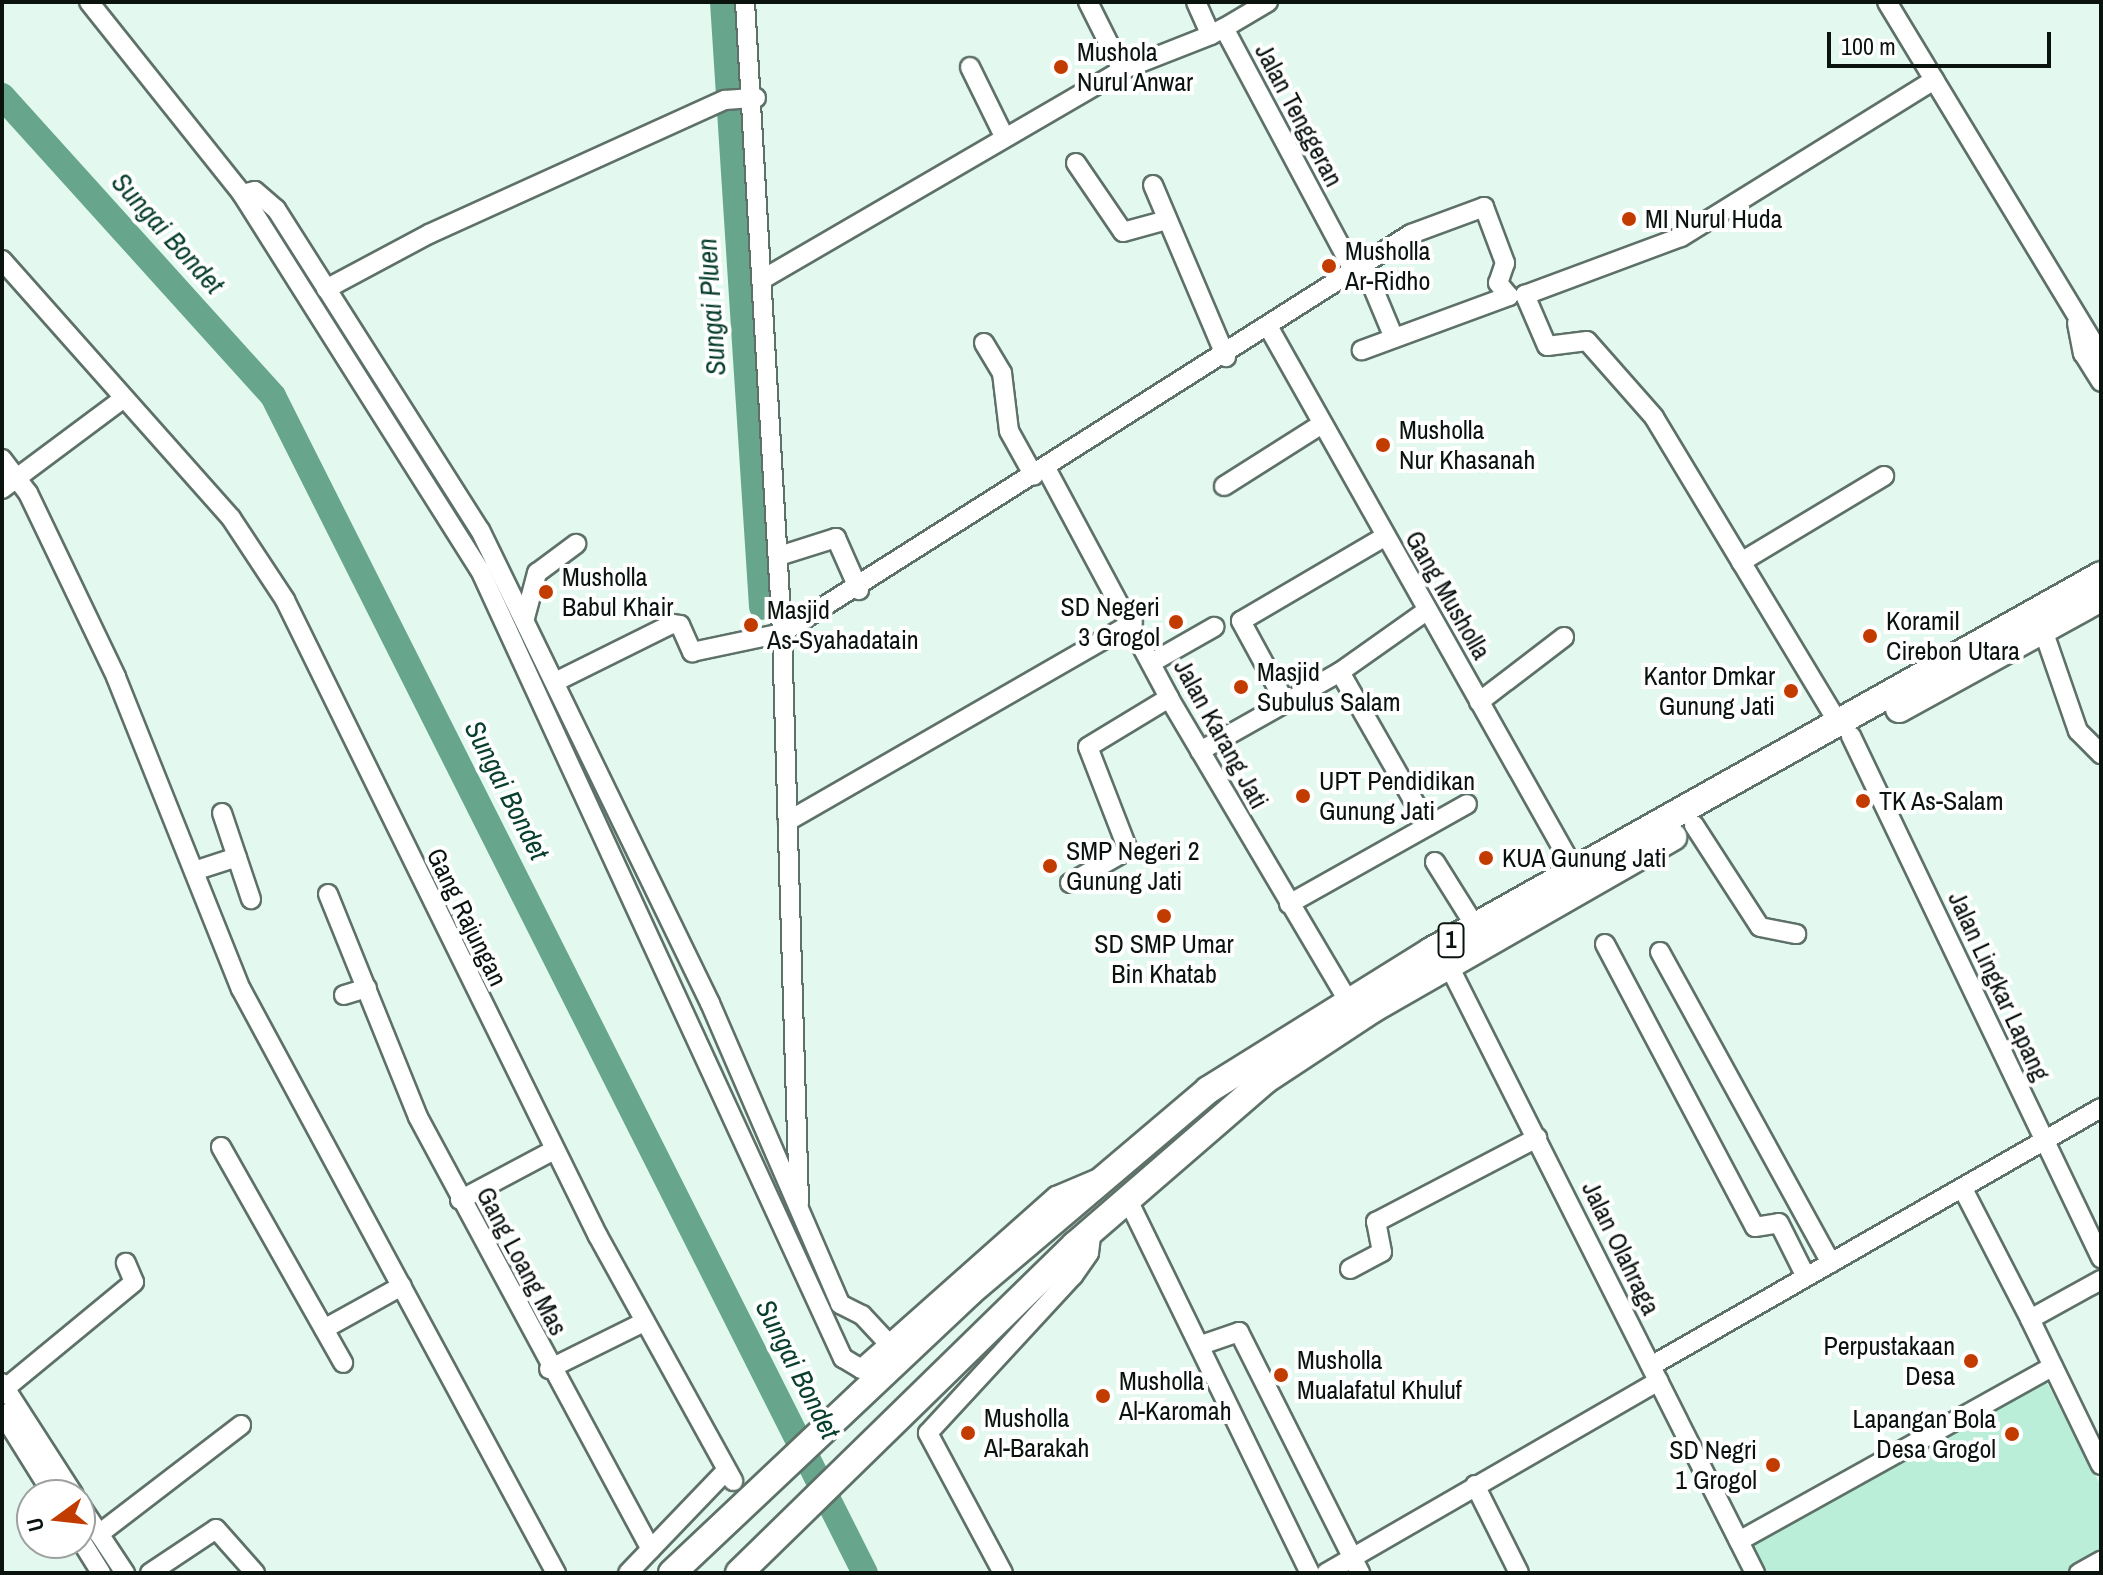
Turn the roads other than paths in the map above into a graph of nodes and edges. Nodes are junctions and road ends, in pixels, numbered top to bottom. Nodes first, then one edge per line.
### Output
1 (89, 2) edge
2 (745, 2) edge
3 (1088, 2) edge
4 (1196, 2) edge
5 (1266, 2) edge
6 (1887, 2) edge
7 (1218, 32) junction
8 (970, 67) dead end
9 (1122, 70) junction
10 (1934, 80) junction
11 (753, 98) junction
12 (1004, 136) junction
13 (1076, 163) dead end
14 (1153, 185) dead end
15 (242, 194) junction
16 (1167, 220) junction
17 (2, 260) edge
18 (1359, 268) junction
19 (763, 279) junction
20 (326, 289) junction
21 (2077, 316) junction
22 (1269, 328) junction
23 (1394, 338) junction
24 (984, 343) dead end
25 (1362, 350) dead end
26 (2101, 356) edge
27 (1226, 357) junction
28 (2101, 382) edge
29 (120, 401) junction
30 (1322, 424) junction
31 (2, 459) edge
32 (1040, 473) junction
33 (17, 476) junction
34 (1884, 476) dead end
35 (1224, 486) dead end
36 (2, 489) edge
37 (1384, 537) junction
38 (576, 544) dead end
39 (779, 556) junction
40 (1741, 562) junction
41 (2101, 575) edge
42 (859, 590) junction
43 (2101, 598) edge
44 (1426, 611) junction
45 (525, 618) junction
46 (1133, 623) junction
47 (1214, 627) dead end
48 (2043, 630) junction
49 (776, 635) junction
50 (1564, 637) dead end
51 (1151, 663) junction
52 (1340, 672) junction
53 (555, 682) junction
54 (1923, 685) junction
55 (1169, 698) junction
56 (1284, 700) junction
57 (1479, 702) junction
58 (1835, 736) junction
59 (1200, 751) junction
60 (2101, 754) edge
61 (1467, 804) dead end
62 (222, 813) dead end
63 (788, 821) junction
64 (1694, 825) junction
65 (1428, 826) junction
66 (237, 857) junction
67 (1435, 862) dead end
68 (194, 871) junction
69 (1580, 880) junction
70 (1070, 883) dead end
71 (328, 894) dead end
72 (251, 899) dead end
73 (1289, 904) junction
74 (1475, 926) junction
75 (1796, 934) dead end
76 (1605, 944) dead end
77 (1660, 952) dead end
78 (1444, 956) junction
79 (367, 988) junction
80 (344, 995) dead end
81 (1352, 1009) junction
82 (2101, 1108) edge
83 (1537, 1138) junction
84 (2044, 1142) junction
85 (221, 1147) dead end
86 (554, 1150) junction
87 (1101, 1178) junction
88 (1964, 1191) junction
89 (1127, 1198) junction
90 (460, 1200) junction
91 (799, 1206) junction
92 (1092, 1229) junction
93 (2101, 1258) edge
94 (126, 1263) dead end
95 (1831, 1263) junction
96 (1350, 1269) dead end
97 (1806, 1277) junction
98 (2101, 1280) edge
99 (402, 1286) junction
100 (2030, 1319) junction
101 (644, 1322) junction
102 (324, 1329) junction
103 (887, 1342) junction
104 (1204, 1344) junction
105 (343, 1363) dead end
106 (2053, 1366) junction
107 (549, 1369) junction
108 (1655, 1373) junction
109 (4, 1388) edge
110 (2, 1413) edge
111 (241, 1425) dead end
112 (2101, 1465) edge
113 (43, 1479) edge
114 (64, 1479) edge
115 (1475, 1485) junction
116 (96, 1529) edge
117 (99, 1534) junction
118 (1739, 1541) junction
119 (651, 1549) junction
120 (1350, 1555) junction
121 (2101, 1561) edge
122 (125, 1573) edge
123 (150, 1573) edge
124 (255, 1573) edge
125 (556, 1573) edge
126 (628, 1573) edge
127 (672, 1573) edge
128 (739, 1573) edge
129 (1003, 1573) edge
130 (1310, 1573) edge
131 (1326, 1573) edge
132 (1360, 1573) edge
133 (1519, 1573) edge
134 (1755, 1573) edge
135 (2079, 1573) edge

1 - 15 street
2 - 11 street
3 - 9 street
4 - 7 street
5 - 7 street, Jalan Tenggeran
6 - 10 street
7 - 9 street
7 - 18 street, Jalan Tenggeran
8 - 12 street
9 - 12 street
10 - 21 street
10 - 40 street, Jalan Lingkar Lapang
11 - 19 street
11 - 20 street
12 - 19 street
13 - 16 street
14 - 16 street
15 - 20 street
15 - 103 street
16 - 27 street
17 - 29 street, Gang Rajungan
18 - 22 street
18 - 23 street, Jalan Tenggeran
18 - 23 street
19 - 39 street
20 - 45 street
21 - 26 street
21 - 28 street
22 - 27 street
22 - 30 street, Gang Musholla
23 - 25 street
24 - 32 street, Jalan Karang Jati
27 - 32 street
29 - 33 street
29 - 86 street, Gang Rajungan
30 - 35 street
30 - 37 street, Gang Musholla
31 - 33 street
32 - 42 street
32 - 46 street, Jalan Karang Jati
33 - 36 street
33 - 68 street
34 - 40 street
37 - 44 street, Gang Musholla
37 - 56 street
38 - 45 street
39 - 42 street
39 - 49 street
40 - 58 street, Jalan Lingkar Lapang
41 - 54 highway, 1
42 - 49 street
43 - 48 highway, 1
44 - 52 street
44 - 57 street, Gang Musholla
45 - 53 street
46 - 51 street, Jalan Karang Jati
46 - 63 street
47 - 51 street
48 - 54 highway, 1
48 - 60 street
49 - 53 street
49 - 63 street
50 - 57 street
51 - 55 street, Jalan Karang Jati
52 - 56 street
52 - 65 street
53 - 91 street
54 - 58 highway, 1
55 - 59 street, Jalan Karang Jati
55 - 70 street
56 - 59 street
57 - 69 street, Gang Musholla
58 - 64 highway, 1
58 - 69 highway, 1
58 - 84 street, Jalan Lingkar Lapang
59 - 73 street, Jalan Karang Jati
61 - 65 street
62 - 66 street
63 - 91 street
64 - 69 highway, 1
64 - 75 street
65 - 73 street
66 - 68 street
66 - 72 street
67 - 74 street
68 - 99 street
69 - 74 highway, 1
69 - 78 highway, 1
71 - 79 street, Gang Loang Mas
73 - 81 street, Jalan Karang Jati
74 - 78 highway, 1
76 - 97 street
77 - 95 street
78 - 81 highway, 1
78 - 83 street, Jalan Olahraga
79 - 80 street
79 - 90 street, Gang Loang Mas
81 - 87 highway, 1
81 - 89 highway, 1
82 - 84 street
83 - 96 street
83 - 108 street, Jalan Olahraga
84 - 88 street
84 - 93 street, Jalan Lingkar Lapang
85 - 102 street
86 - 90 street
86 - 101 street, Gang Rajungan
87 - 103 street
87 - 127 highway, 1
88 - 95 street
88 - 100 street
89 - 92 highway, 1
89 - 104 street
90 - 107 street, Gang Loang Mas
91 - 103 street
92 - 128 highway, 1
92 - 129 street
94 - 109 street
95 - 97 street
97 - 108 street
98 - 100 street
99 - 102 street
99 - 125 street
100 - 106 street
101 - 107 street
101 - 119 street, Gang Rajungan
102 - 105 street
104 - 120 street
104 - 130 street
106 - 112 street
106 - 118 street
107 - 119 street, Gang Loang Mas
108 - 115 street
108 - 118 street, Jalan Olahraga
109 - 114 street
110 - 113 street
111 - 117 street
115 - 120 street
115 - 133 street
116 - 117 street
117 - 122 street
118 - 134 street, Jalan Olahraga
119 - 126 street
120 - 131 street
120 - 132 street
121 - 135 street
123 - 124 street

